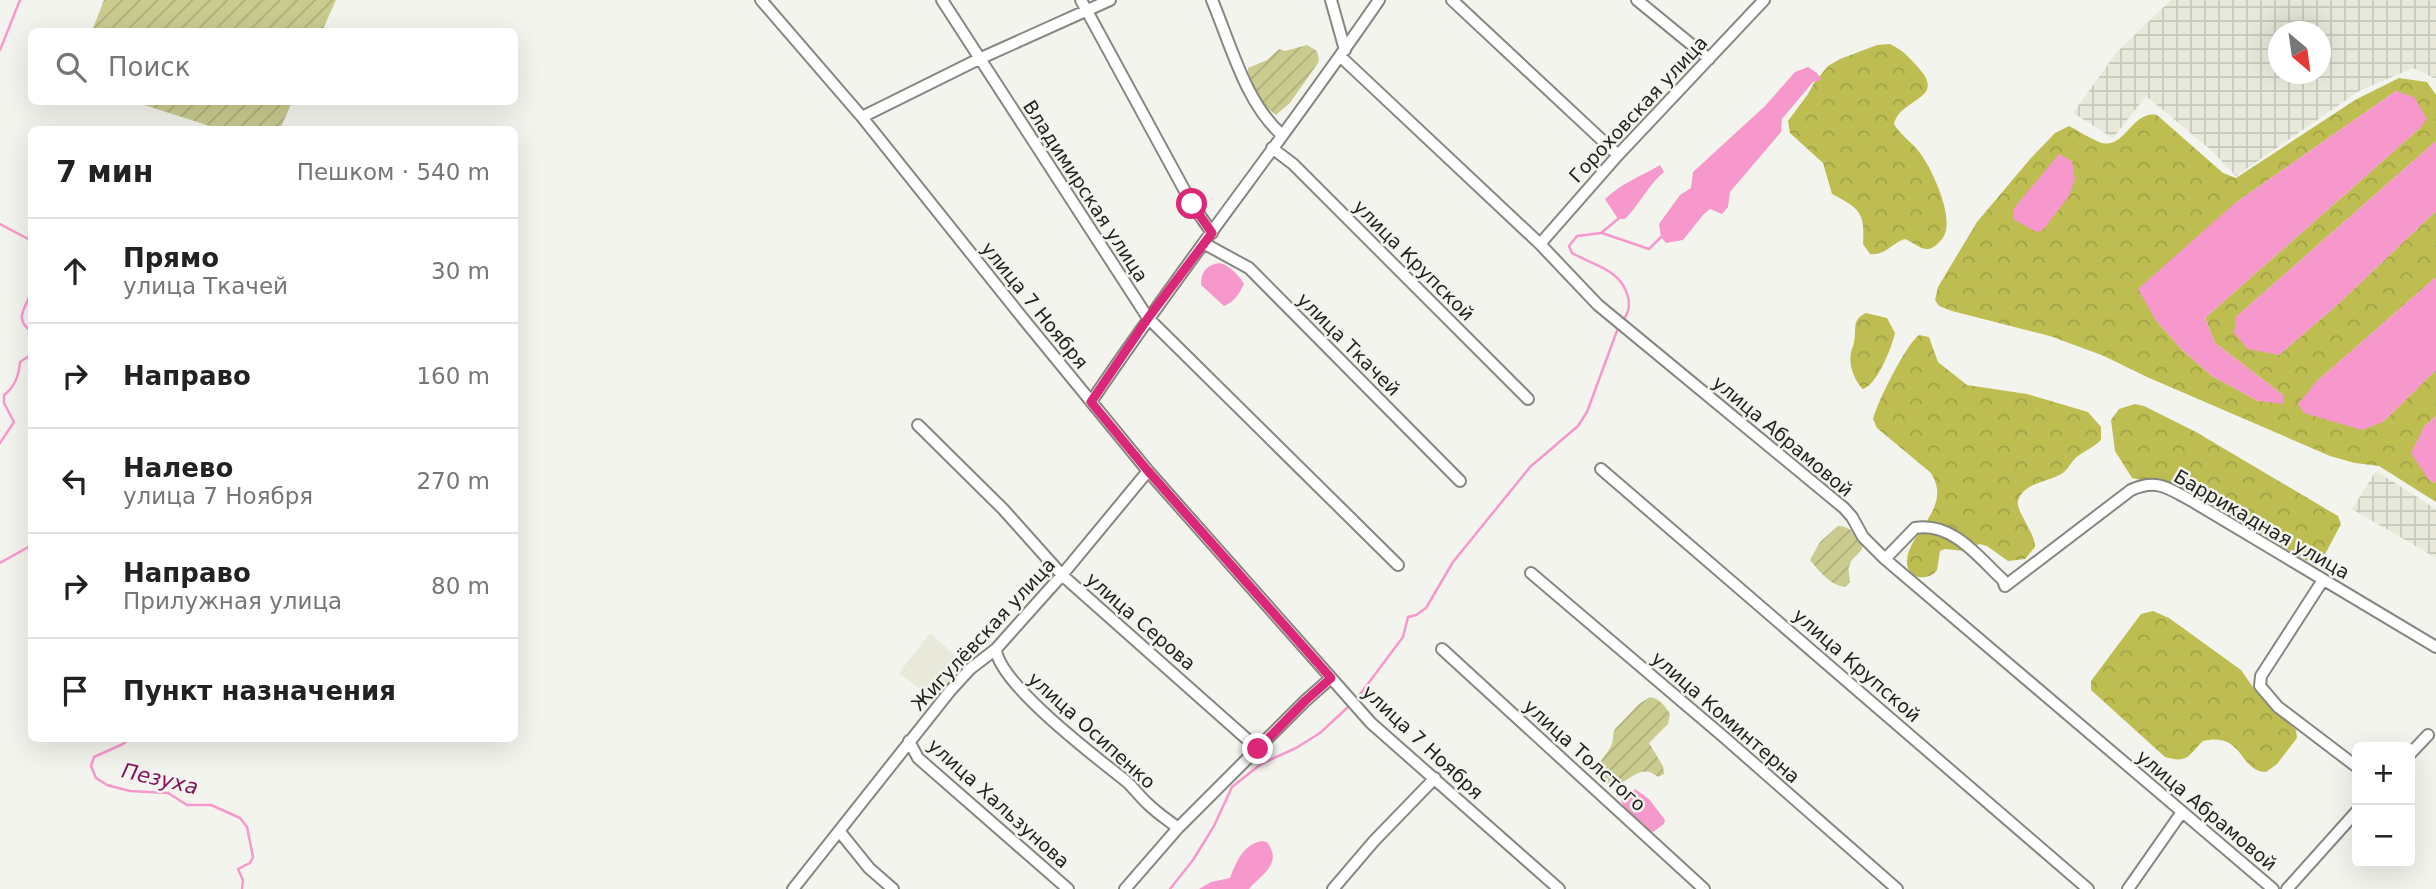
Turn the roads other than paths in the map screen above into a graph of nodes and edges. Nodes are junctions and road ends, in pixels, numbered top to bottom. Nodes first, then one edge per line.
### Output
1 (761, 0) edge
2 (942, 0) edge
3 (1110, 0) edge
4 (1212, 0) edge
5 (1331, 0) edge
6 (1379, 0) edge
7 (1452, 0) edge
8 (1637, 0) edge
9 (1764, 0) edge
10 (1084, 5) edge
11 (1343, 54) junction
12 (979, 59) junction
13 (1709, 59) junction
14 (862, 117) junction
15 (1282, 135) junction
16 (1272, 148) junction
17 (1618, 155) junction
18 (1212, 233) junction
19 (1205, 244) junction
20 (1540, 244) junction
21 (1148, 318) junction
22 (1528, 399) dead end
23 (1091, 402) junction
24 (918, 425) dead end
25 (1601, 469) dead end
26 (1148, 471) junction
27 (1460, 481) dead end
28 (1885, 559) junction
29 (1398, 565) dead end
30 (1531, 573) dead end
31 (1062, 575) junction
32 (2323, 580) junction
33 (2436, 647) edge
34 (996, 649) junction
35 (1442, 649) dead end
36 (1331, 678) junction
37 (2428, 734) dead end
38 (909, 741) junction
39 (2415, 748) edge
40 (1258, 749) junction
41 (2352, 763) edge
42 (1435, 779) junction
43 (2182, 812) junction
44 (2352, 817) edge
45 (1178, 828) junction
46 (840, 832) junction
47 (793, 889) edge
48 (893, 889) edge
49 (1068, 889) edge
50 (1125, 889) edge
51 (1333, 889) edge
52 (1559, 889) edge
53 (1704, 889) edge
54 (1897, 889) edge
55 (2088, 889) edge
56 (2128, 889) edge
57 (2273, 889) edge
58 (2287, 889) edge

1 - 14 street, улица 7 Ноября
2 - 12 street, Владимирская улица
3 - 10 street
4 - 15 street
5 - 11 street
6 - 11 street
7 - 17 street
8 - 13 street
9 - 13 street, Гороховская улица
10 - 12 street
10 - 18 street
11 - 15 street
11 - 20 street, улица Абрамовой
12 - 14 street
12 - 21 street, Владимирская улица
13 - 17 street, Гороховская улица
14 - 23 street, улица 7 Ноября
15 - 16 street
16 - 18 street
16 - 22 street, улица Крупской
17 - 20 street, Гороховская улица
18 - 19 street
19 - 21 street
19 - 27 street, улица Ткачей
20 - 28 street, улица Абрамовой
21 - 23 street
21 - 29 street, Владимирская улица
23 - 26 street, улица 7 Ноября
24 - 31 street, улица Серова
25 - 55 street, улица Крупской
26 - 31 street, Жигулёвская улица
26 - 36 street, улица 7 Ноября
28 - 32 street, Баррикадная улица
28 - 43 street, улица Абрамовой
30 - 54 street, улица Коминтерна
31 - 34 street, Жигулёвская улица
31 - 40 street, улица Серова
32 - 33 street, Баррикадная улица
32 - 41 street
34 - 38 street, Жигулёвская улица
34 - 45 street, улица Осипенко
35 - 53 street, улица Толстого
36 - 40 street
36 - 42 street, улица 7 Ноября
37 - 39 street
38 - 46 street, Жигулёвская улица
38 - 49 street, улица Хальзунова
40 - 45 street
42 - 51 street
42 - 52 street, улица 7 Ноября
43 - 56 street
43 - 57 street, улица Абрамовой
44 - 58 street
45 - 50 street
46 - 47 street, Жигулёвская улица
46 - 48 street

